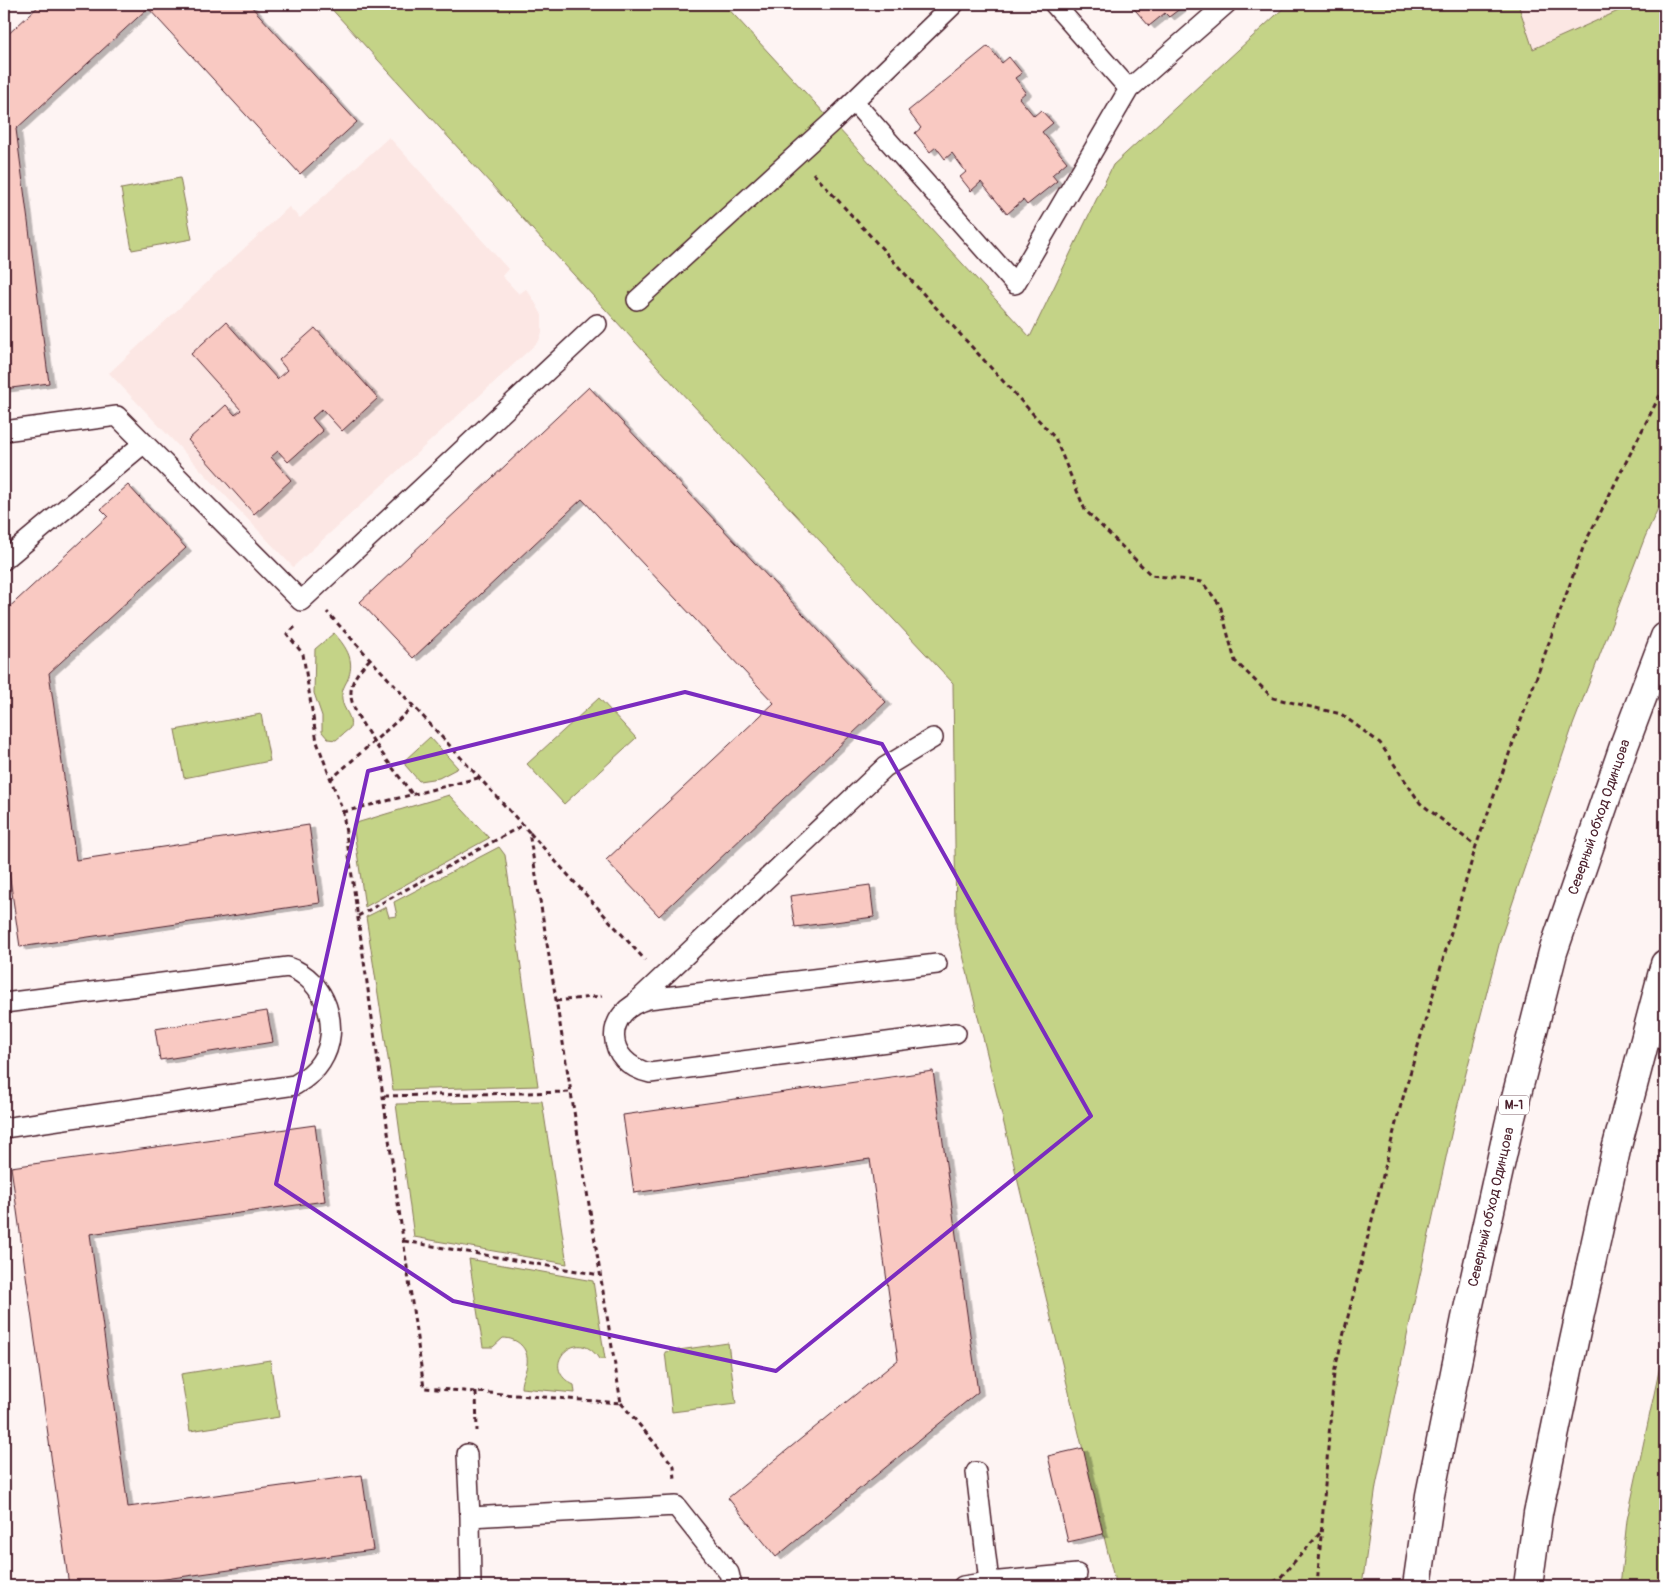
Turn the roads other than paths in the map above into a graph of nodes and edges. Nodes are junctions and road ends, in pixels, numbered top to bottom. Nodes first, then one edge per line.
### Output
1 (954, 4) edge
2 (1054, 4) edge
3 (1226, 4) edge
4 (1129, 89) junction
5 (854, 102) junction
6 (636, 300) dead end
7 (597, 324) dead end
8 (4, 430) edge
9 (144, 443) junction
10 (4, 560) edge
11 (1665, 637) edge
12 (933, 738) dead end
13 (937, 964) dead end
14 (1665, 964) edge
15 (636, 1002) junction
16 (4, 1003) edge
17 (956, 1033) dead end
18 (4, 1128) edge
19 (468, 1454) road end
20 (976, 1472) dead end
21 (470, 1518) junction
22 (1077, 1574) dead end
23 (989, 1582) junction
24 (471, 1586) edge
25 (732, 1586) edge
26 (963, 1586) edge
27 (1417, 1586) edge
28 (1528, 1586) edge

1 - 5 lane
2 - 4 lane
3 - 4 lane
4 - 5 lane
5 - 6 lane
7 - 9 lane
8 - 9 lane
9 - 10 lane
11 - 27 highway, Северный обход Одинцова / М-1
12 - 15 lane
13 - 15 lane
14 - 28 highway
15 - 17 lane
16 - 18 lane
19 - 21 lane
20 - 23 lane
21 - 24 lane
21 - 25 lane
22 - 23 lane
23 - 26 lane

